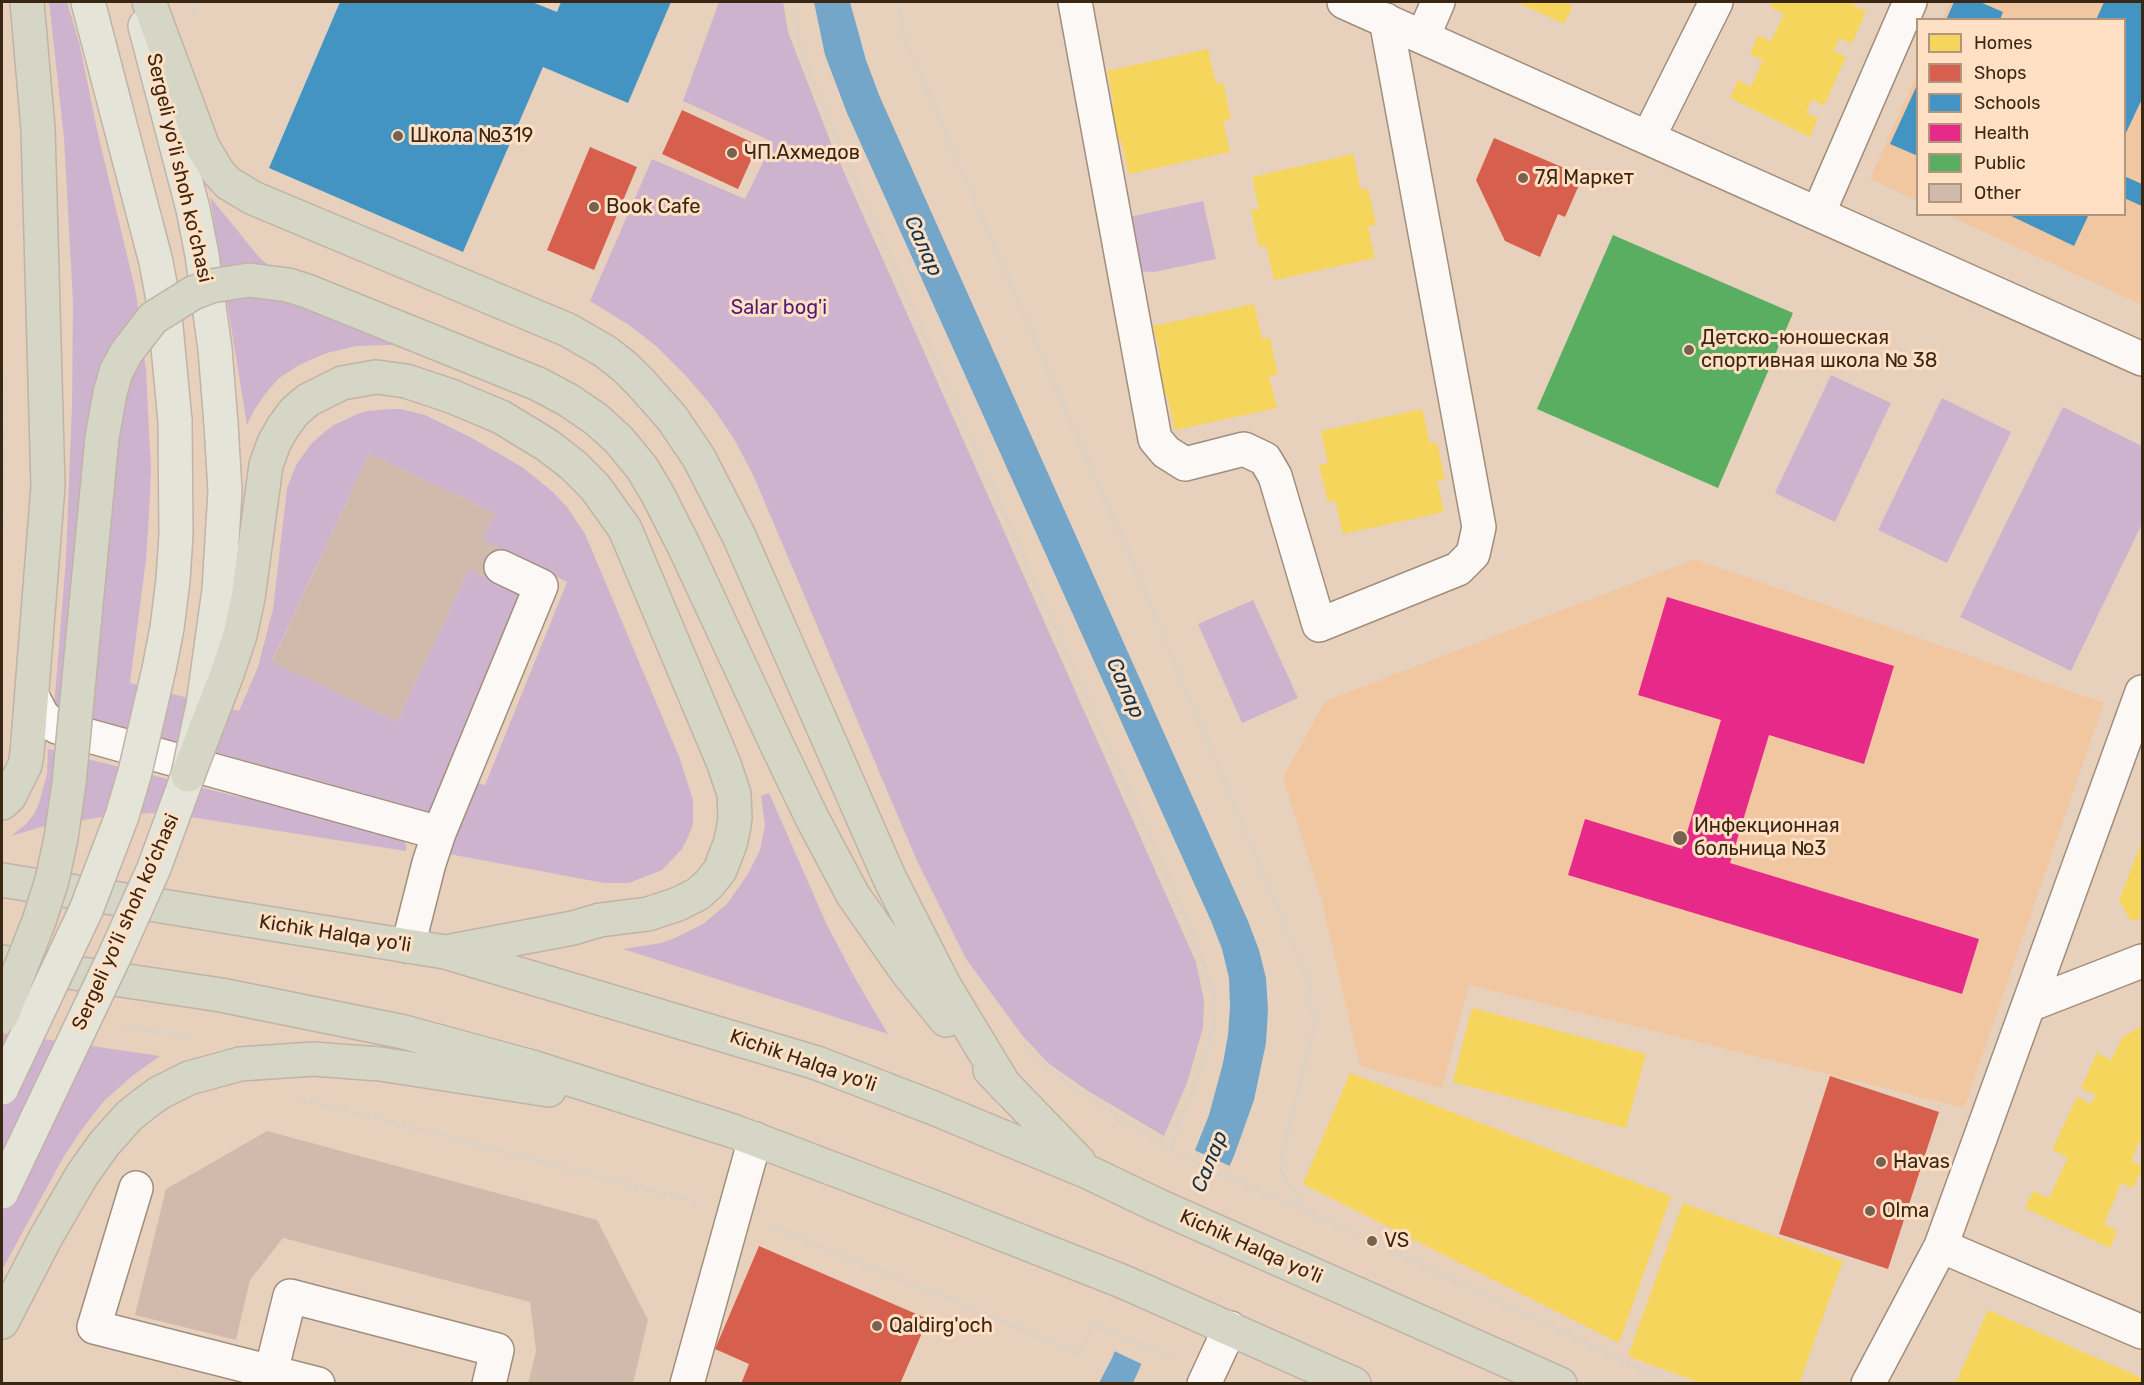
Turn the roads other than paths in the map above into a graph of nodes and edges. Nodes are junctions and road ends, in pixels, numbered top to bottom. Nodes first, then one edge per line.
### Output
1 (27, 2) edge
2 (88, 2) edge
3 (139, 2) edge
4 (149, 2) edge
5 (1075, 2) edge
6 (1344, 2) edge
7 (1438, 2) edge
8 (1716, 2) edge
9 (1910, 2) edge
10 (1386, 20) junction
11 (1423, 37) junction
12 (1648, 138) junction
13 (1818, 214) junction
14 (2142, 359) edge
15 (501, 567) dead end
16 (2142, 692) edge
17 (32, 696) junction
18 (188, 775) junction
19 (2, 803) edge
20 (439, 833) junction
21 (2, 880) edge
22 (408, 946) junction
23 (446, 952) junction
24 (2142, 961) edge
25 (2, 962) edge
26 (2029, 1005) junction
27 (2, 1015) edge
28 (1005, 1086) junction
29 (2, 1088) edge
30 (664, 1108) junction
31 (755, 1139) junction
32 (1090, 1173) junction
33 (136, 1188) dead end
34 (2, 1192) edge
35 (1941, 1246) junction
36 (2, 1322) edge
37 (2140, 1324) edge
38 (1230, 1328) junction
39 (271, 1372) junction
40 (1207, 1379) edge
41 (318, 1383) edge
42 (489, 1383) edge
43 (687, 1383) edge
44 (1354, 1383) edge
45 (1560, 1383) edge
46 (1868, 1383) edge

1 - 17 highway
2 - 29 main road, bridge
3 - 18 main road, Sergeli yo‘li shoh ko‘chasi, bridge
4 - 28 highway
5 - 10 street
6 - 10 street
7 - 11 street
8 - 12 street
9 - 13 street
10 - 11 street
11 - 12 street
12 - 13 street
13 - 14 street
15 - 20 street
16 - 26 street
17 - 19 highway
17 - 20 street
18 - 23 highway, bridge
18 - 34 main road, Sergeli yo‘li shoh ko‘chasi, bridge
20 - 22 street
21 - 22 highway, Kichik Halqa yo'li
22 - 23 highway, Kichik Halqa yo'li
23 - 32 highway, Kichik Halqa yo'li
24 - 26 street
25 - 30 highway
26 - 35 street
27 - 28 highway, bridge
28 - 32 highway
30 - 31 highway
30 - 36 highway
31 - 38 highway
31 - 43 street
32 - 45 highway, Kichik Halqa yo'li
33 - 39 street
35 - 37 street
35 - 46 street
38 - 40 street
38 - 44 highway
39 - 41 street
39 - 42 street

